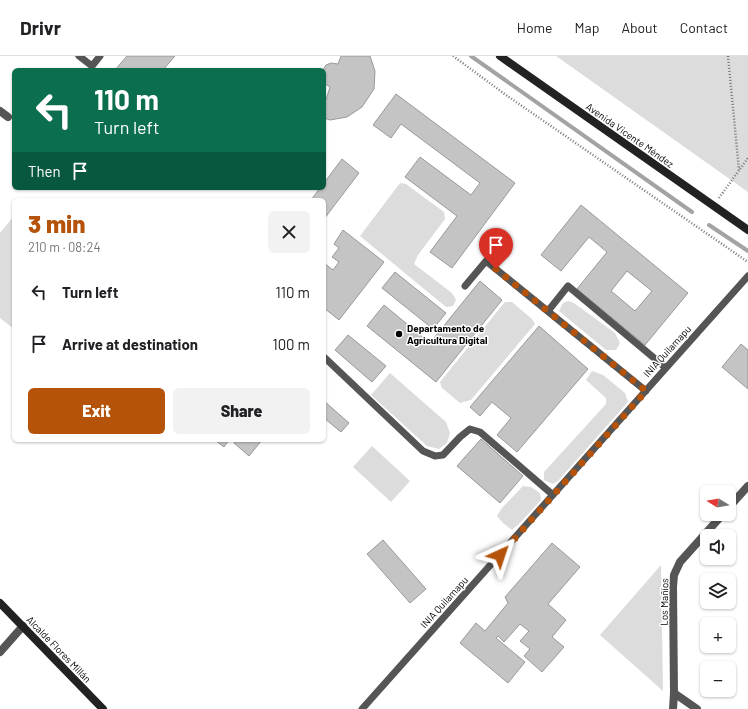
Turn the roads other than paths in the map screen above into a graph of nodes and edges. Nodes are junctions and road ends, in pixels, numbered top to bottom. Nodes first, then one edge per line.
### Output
1 (79, 56) edge
2 (100, 56) edge
3 (500, 56) edge
4 (0, 111) edge
5 (8, 118) dead end
6 (748, 230) edge
7 (748, 276) edge
8 (466, 286) dead end
9 (548, 311) junction
10 (326, 359) edge
11 (666, 368) junction
12 (646, 391) junction
13 (748, 488) edge
14 (553, 495) junction
15 (736, 501) edge
16 (717, 521) edge
17 (0, 602) edge
18 (23, 626) junction
19 (0, 652) edge
20 (674, 693) junction
21 (103, 709) edge
22 (362, 709) edge
23 (673, 709) edge
24 (697, 709) edge

1 - 2 lane
3 - 6 main road, Avenida Vicente Méndez
4 - 5 street
7 - 11 lane, INIA Quilamapu
8 - 9 lane
9 - 11 lane
9 - 12 lane
10 - 14 lane
11 - 12 lane, INIA Quilamapu
12 - 14 lane, INIA Quilamapu
13 - 15 street
14 - 22 lane, INIA Quilamapu
16 - 20 street, Los Mañíos
17 - 18 main road, Alcalde Flores Millán
18 - 19 street
18 - 21 main road, Alcalde Flores Millán
20 - 23 street, Los Mañíos
20 - 24 street

